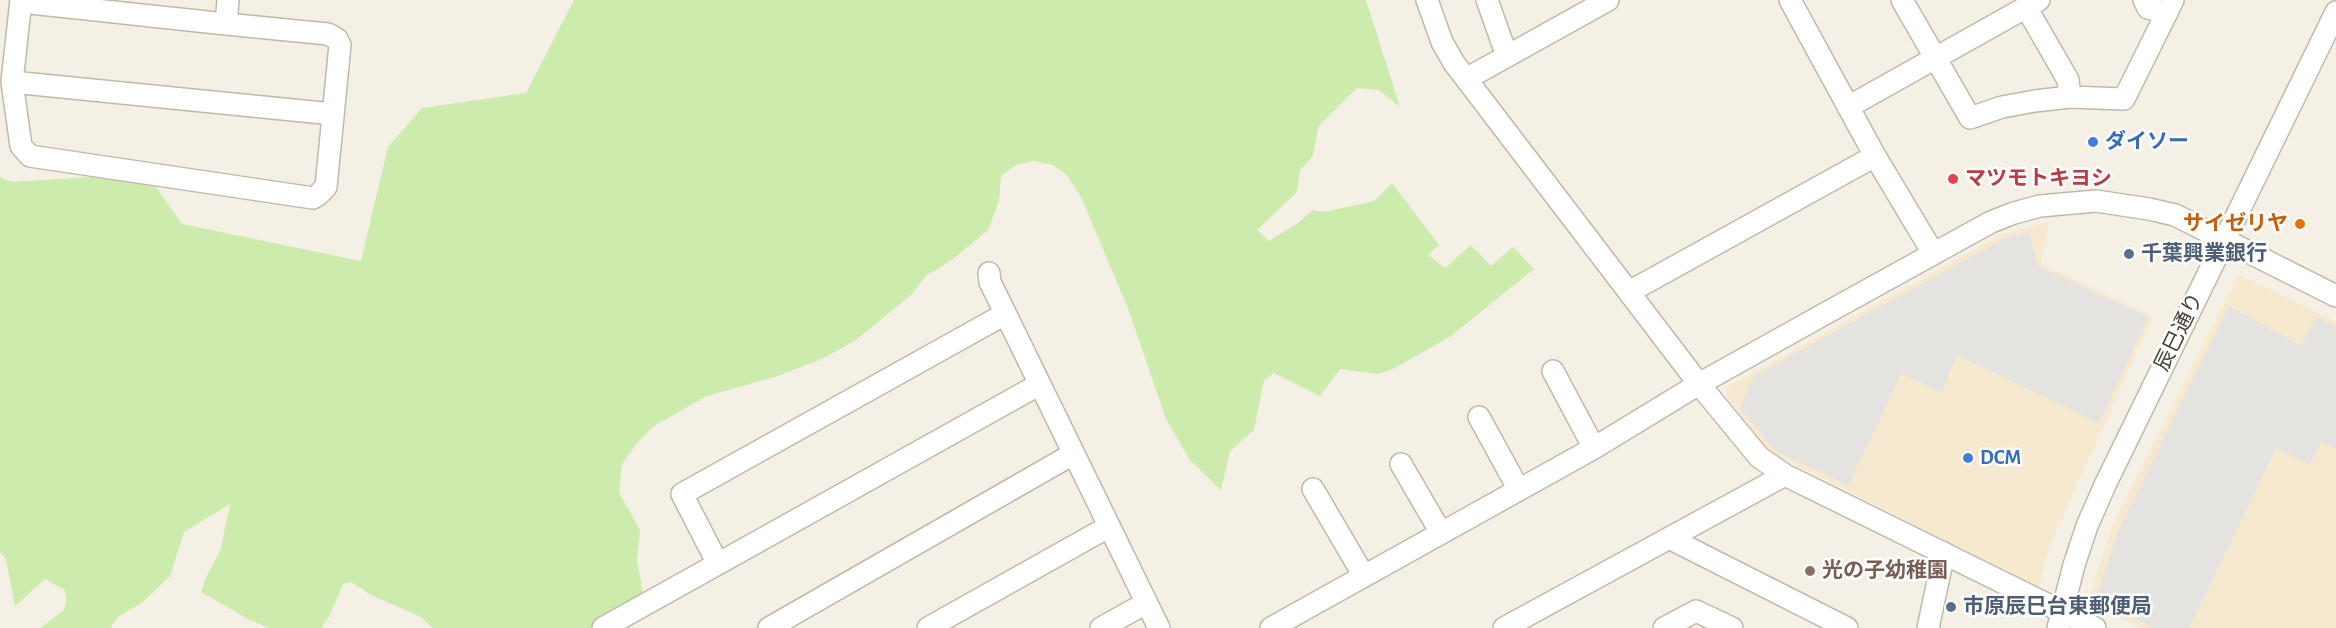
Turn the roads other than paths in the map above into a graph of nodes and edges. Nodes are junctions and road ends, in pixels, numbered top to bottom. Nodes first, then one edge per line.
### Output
1 (228, 0) edge
2 (1427, 0) edge
3 (1487, 0) edge
4 (1608, 0) edge
5 (1790, 0) edge
6 (1902, 0) edge
7 (2144, 0) edge
8 (21, 1) edge
9 (2032, 4) edge
10 (2170, 6) edge
11 (2336, 12) edge
12 (226, 24) junction
13 (1508, 56) junction
14 (1935, 58) junction
15 (1466, 79) junction
16 (12, 82) junction
17 (2070, 98) junction
18 (1848, 107) junction
19 (333, 114) junction
20 (1875, 156) junction
21 (2224, 239) junction
22 (1933, 253) junction
23 (989, 273) dead end
24 (1629, 292) junction
25 (2336, 296) edge
26 (1005, 314) junction
27 (1553, 371) dead end
28 (1040, 384) junction
29 (1699, 384) junction
30 (1479, 417) dead end
31 (1594, 448) junction
32 (1073, 454) junction
33 (1401, 464) dead end
34 (1785, 475) junction
35 (1313, 489) dead end
36 (1519, 490) junction
37 (1108, 527) junction
38 (1441, 533) junction
39 (1669, 538) junction
40 (1944, 553) junction
41 (718, 564) junction
42 (1364, 576) junction
43 (1146, 603) junction
44 (2059, 619) edge
45 (1300, 621) edge
46 (630, 622) edge
47 (603, 628) edge
48 (769, 628) edge
49 (928, 628) edge
50 (1101, 628) edge
51 (1159, 628) edge
52 (1271, 628) edge
53 (1504, 628) edge
54 (1664, 628) edge
55 (1732, 628) edge
56 (1847, 628) edge
57 (1928, 628) edge
58 (2095, 628) edge

1 - 12 street
2 - 15 street
3 - 13 street
4 - 13 street
5 - 18 street
6 - 14 street
7 - 10 street
8 - 12 street
8 - 16 street
9 - 14 street
9 - 17 street
10 - 17 street
11 - 21 street, 辰巳通り
12 - 19 street
13 - 15 street
14 - 17 street
14 - 18 street
15 - 24 street
16 - 19 street
16 - 19 street
18 - 20 street
20 - 22 street
20 - 24 street
21 - 22 street
21 - 25 street
21 - 44 street, 辰巳通り
22 - 29 street
23 - 26 street
24 - 29 street
26 - 28 street
26 - 41 street
27 - 31 street
28 - 32 street
28 - 41 street
29 - 31 street
29 - 34 street
30 - 36 street
31 - 36 street
32 - 37 street
32 - 48 street
33 - 38 street
34 - 39 street
34 - 40 street
35 - 42 street
36 - 38 street
37 - 43 street
37 - 49 street
38 - 42 street
39 - 53 street
39 - 56 street
40 - 44 street
40 - 57 street
41 - 46 street
42 - 45 street
43 - 50 street
43 - 51 street
44 - 58 street
45 - 52 street
46 - 47 street
54 - 55 street

